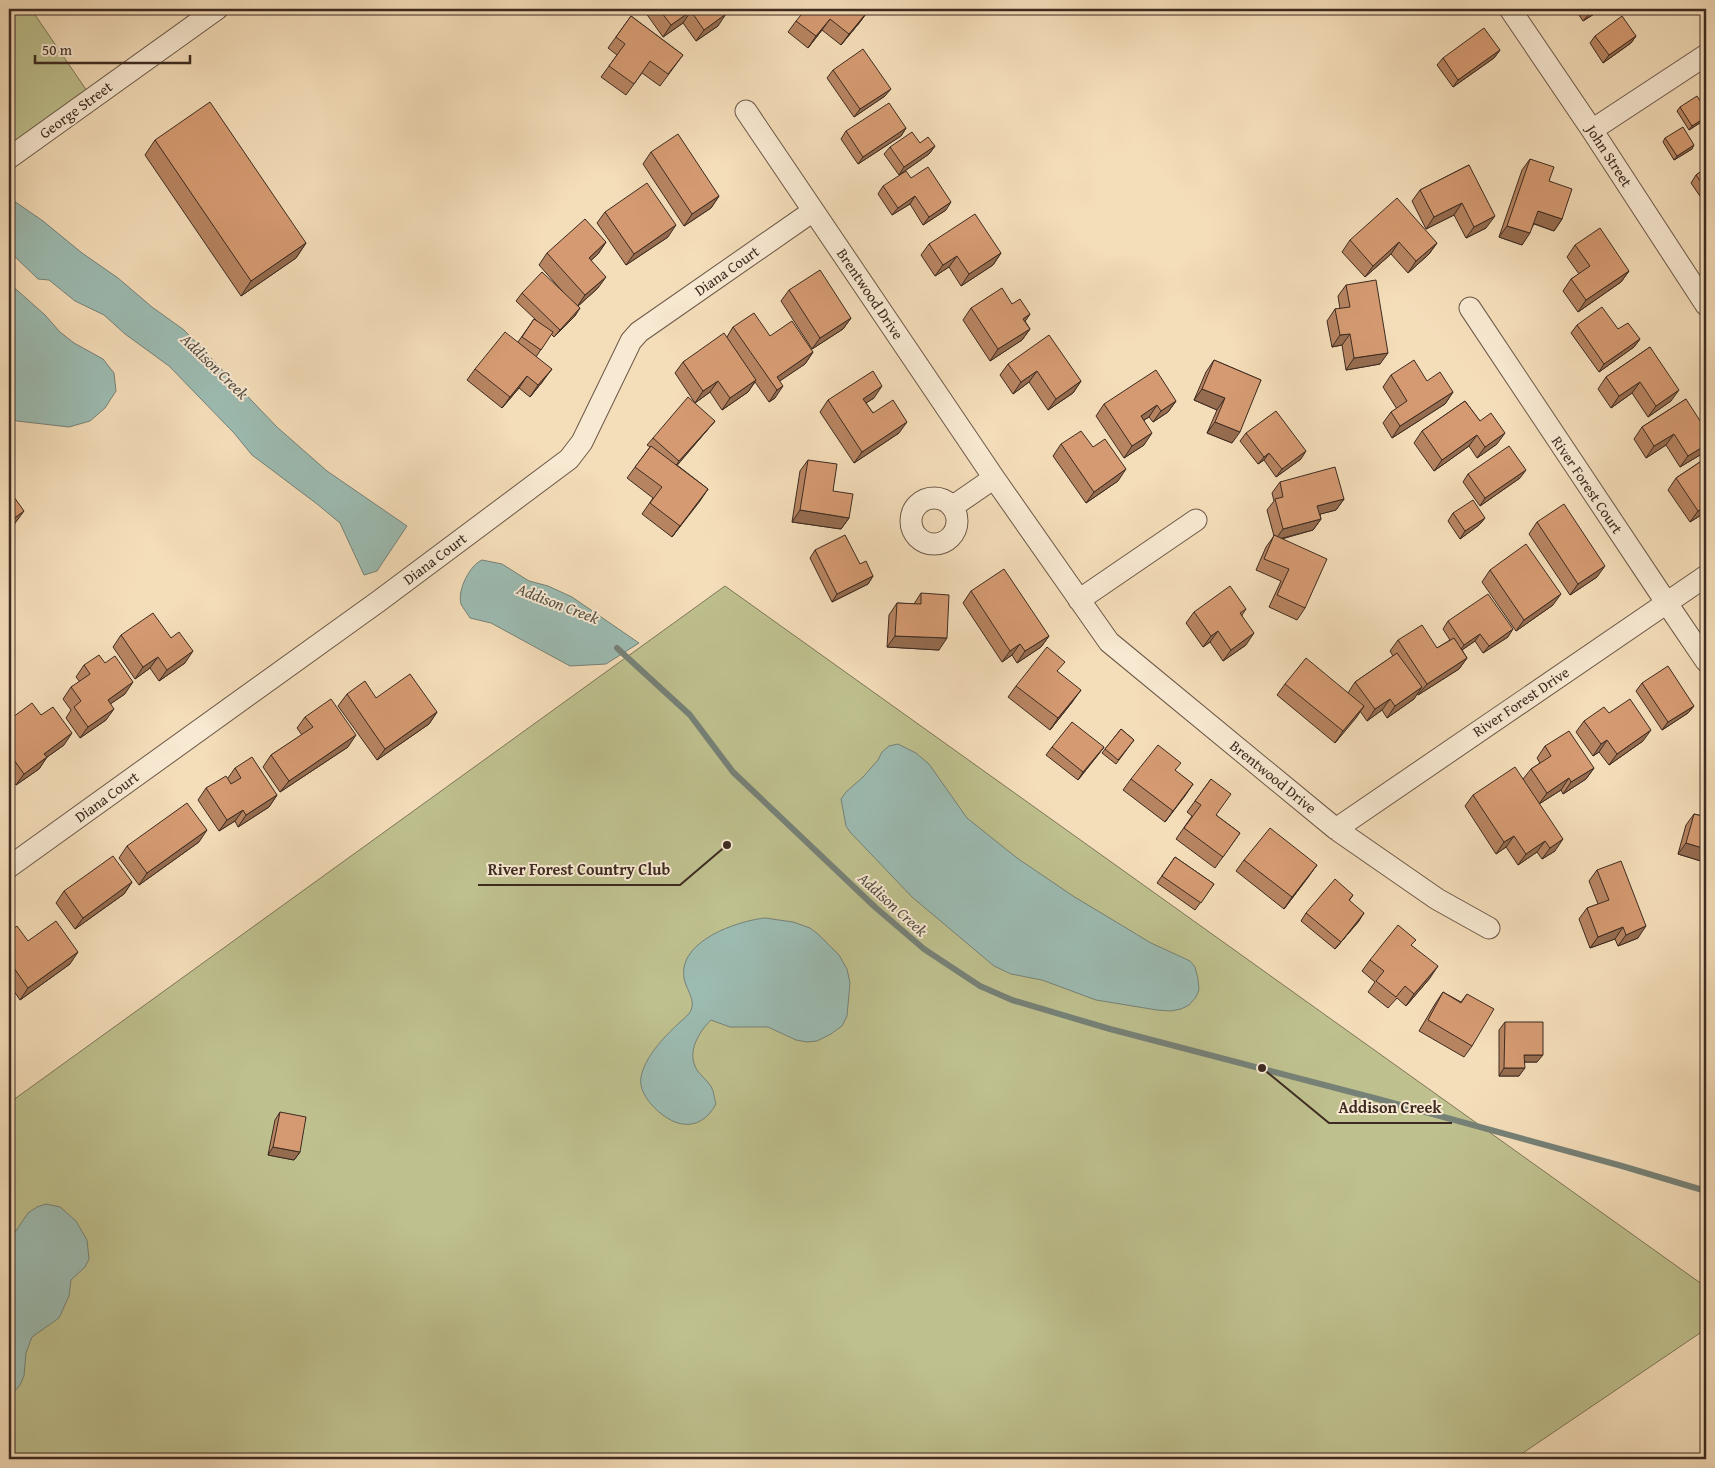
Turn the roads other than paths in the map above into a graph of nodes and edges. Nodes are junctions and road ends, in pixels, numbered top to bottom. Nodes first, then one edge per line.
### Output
1 (217, 9) edge
2 (1510, 9) edge
3 (1706, 54) edge
4 (746, 111) dead end
5 (1592, 130) junction
6 (9, 158) edge
7 (814, 211) junction
8 (1706, 305) edge
9 (1470, 308) dead end
10 (994, 478) junction
11 (952, 507) dead end
12 (1196, 520) dead end
13 (1706, 576) edge
14 (1079, 600) junction
15 (1666, 602) junction
16 (1706, 661) edge
17 (1336, 829) junction
18 (9, 867) edge
19 (1490, 928) dead end

1 - 6 street, George Street
2 - 5 street, John Street
3 - 5 street
4 - 7 street, Brentwood Drive
5 - 8 street, John Street
7 - 10 street, Brentwood Drive
7 - 18 street, Diana Court
9 - 15 street, River Forest Court
10 - 11 street
10 - 14 street, Brentwood Drive
12 - 14 street
13 - 15 street, River Forest Drive
14 - 17 street, Brentwood Drive
15 - 16 street, River Forest Court
15 - 17 street, River Forest Drive
17 - 19 street, Brentwood Drive

